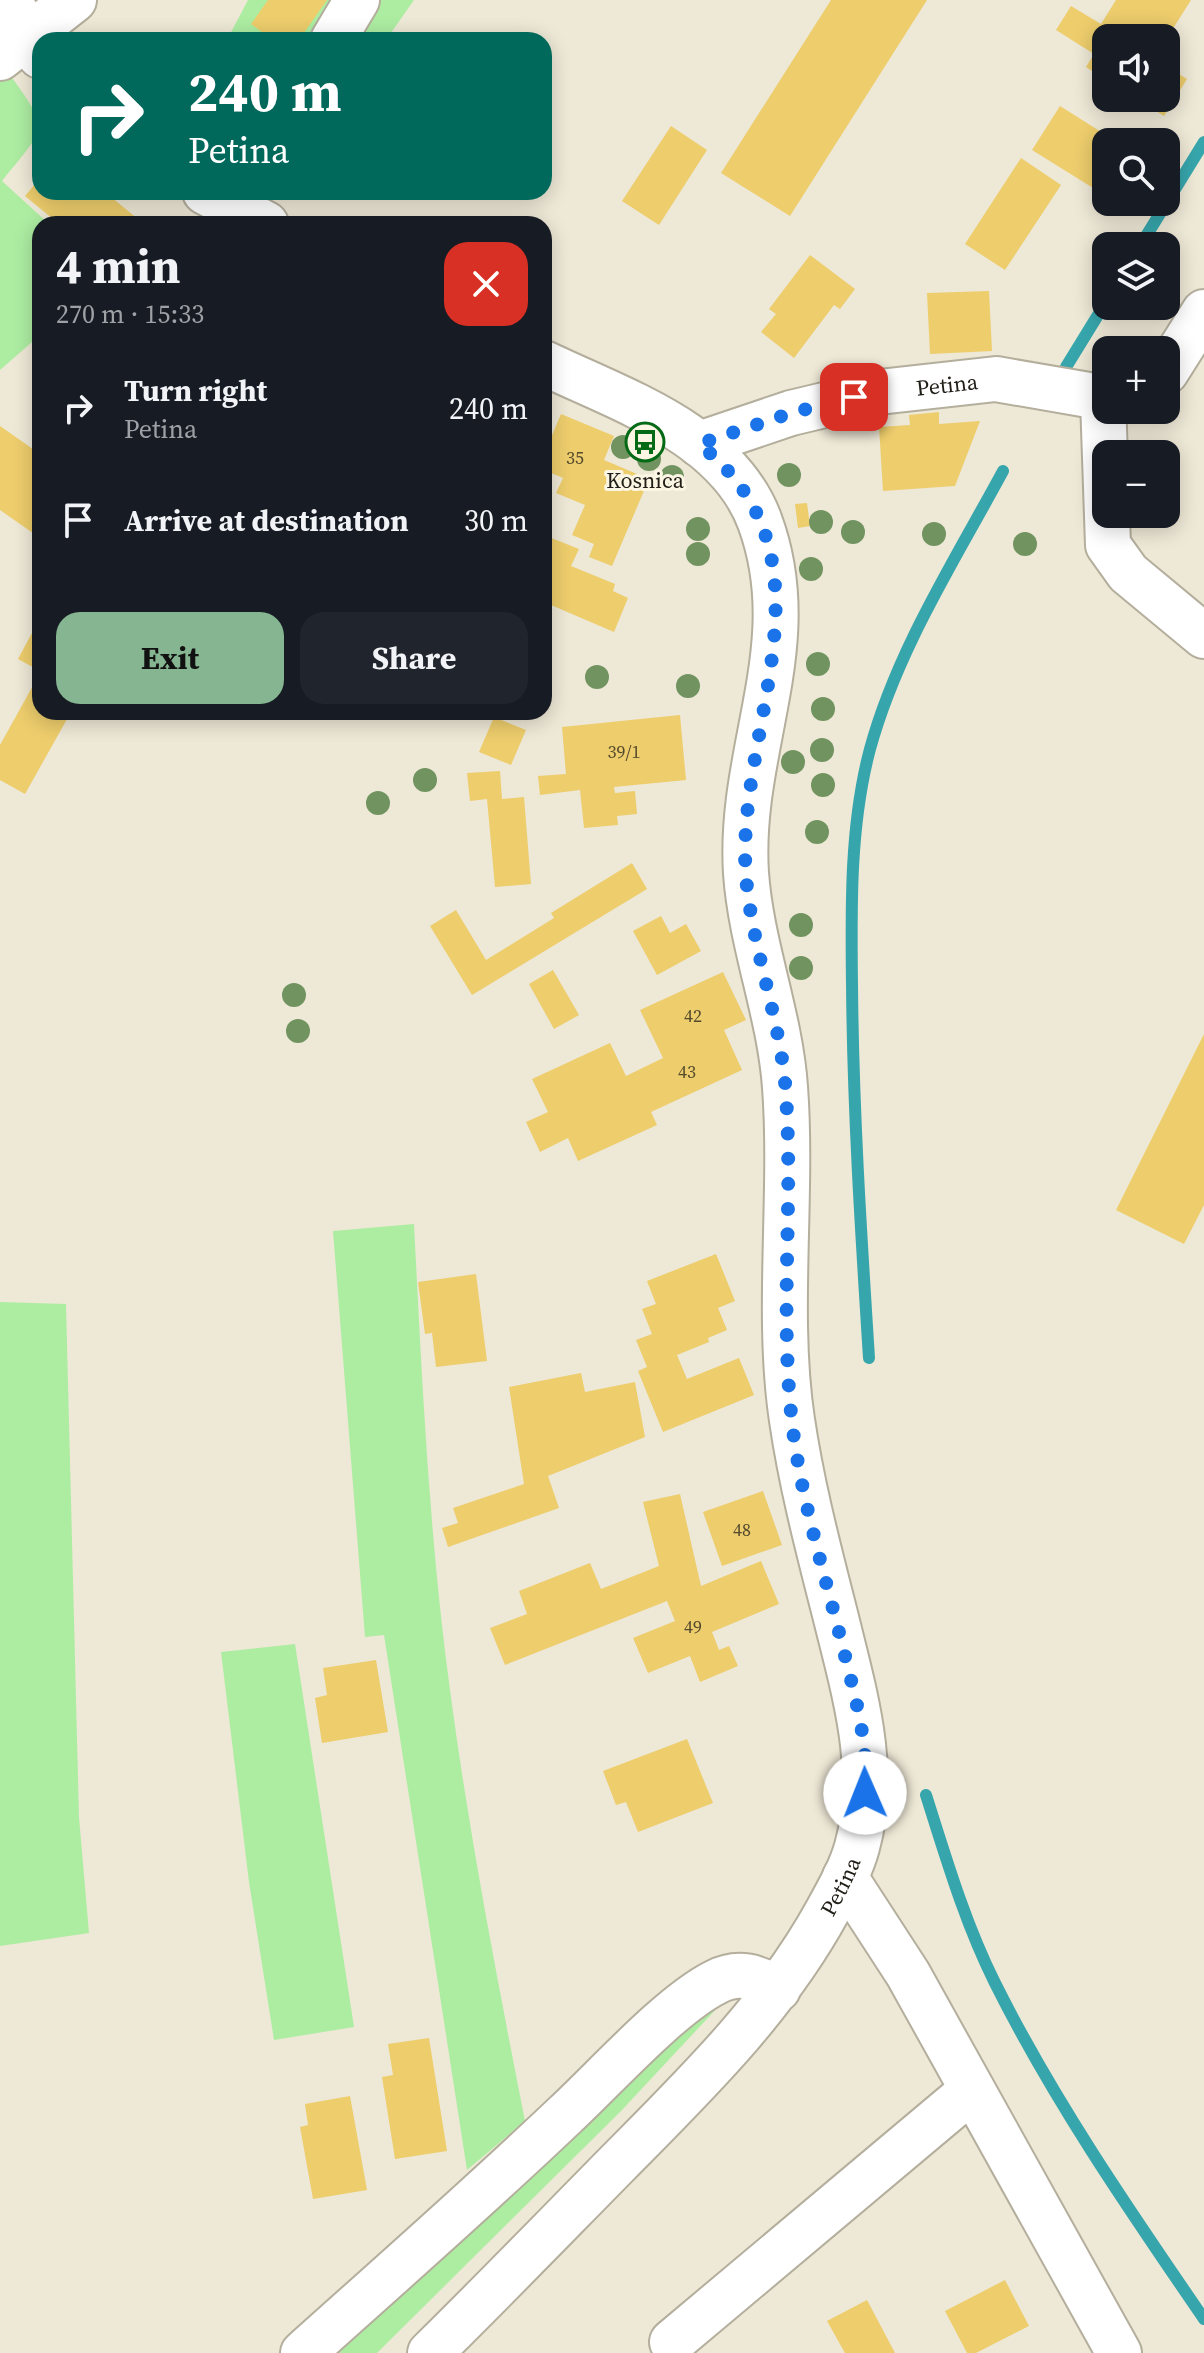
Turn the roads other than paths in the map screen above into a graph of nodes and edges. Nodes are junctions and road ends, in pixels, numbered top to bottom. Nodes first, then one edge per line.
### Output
1 (74, 0) edge
2 (357, 0) edge
3 (338, 32) edge
4 (19, 38) edge
5 (1204, 312) edge
6 (1180, 350) edge
7 (552, 367) edge
8 (1092, 397) edge
9 (1105, 424) edge
10 (699, 444) junction
11 (1204, 636) edge
12 (845, 1877) junction
13 (778, 1989) junction
14 (972, 2090) junction
15 (672, 2342) dead end
16 (303, 2353) edge
17 (430, 2353) edge
18 (1119, 2353) edge

1 - 4 street
2 - 3 street
5 - 6 street
7 - 10 street, Petina
8 - 10 street, Petina
9 - 11 street
10 - 12 street, Petina
12 - 13 street, Petina
12 - 14 street
13 - 16 street
13 - 17 street, Petina
14 - 15 street
14 - 18 street

